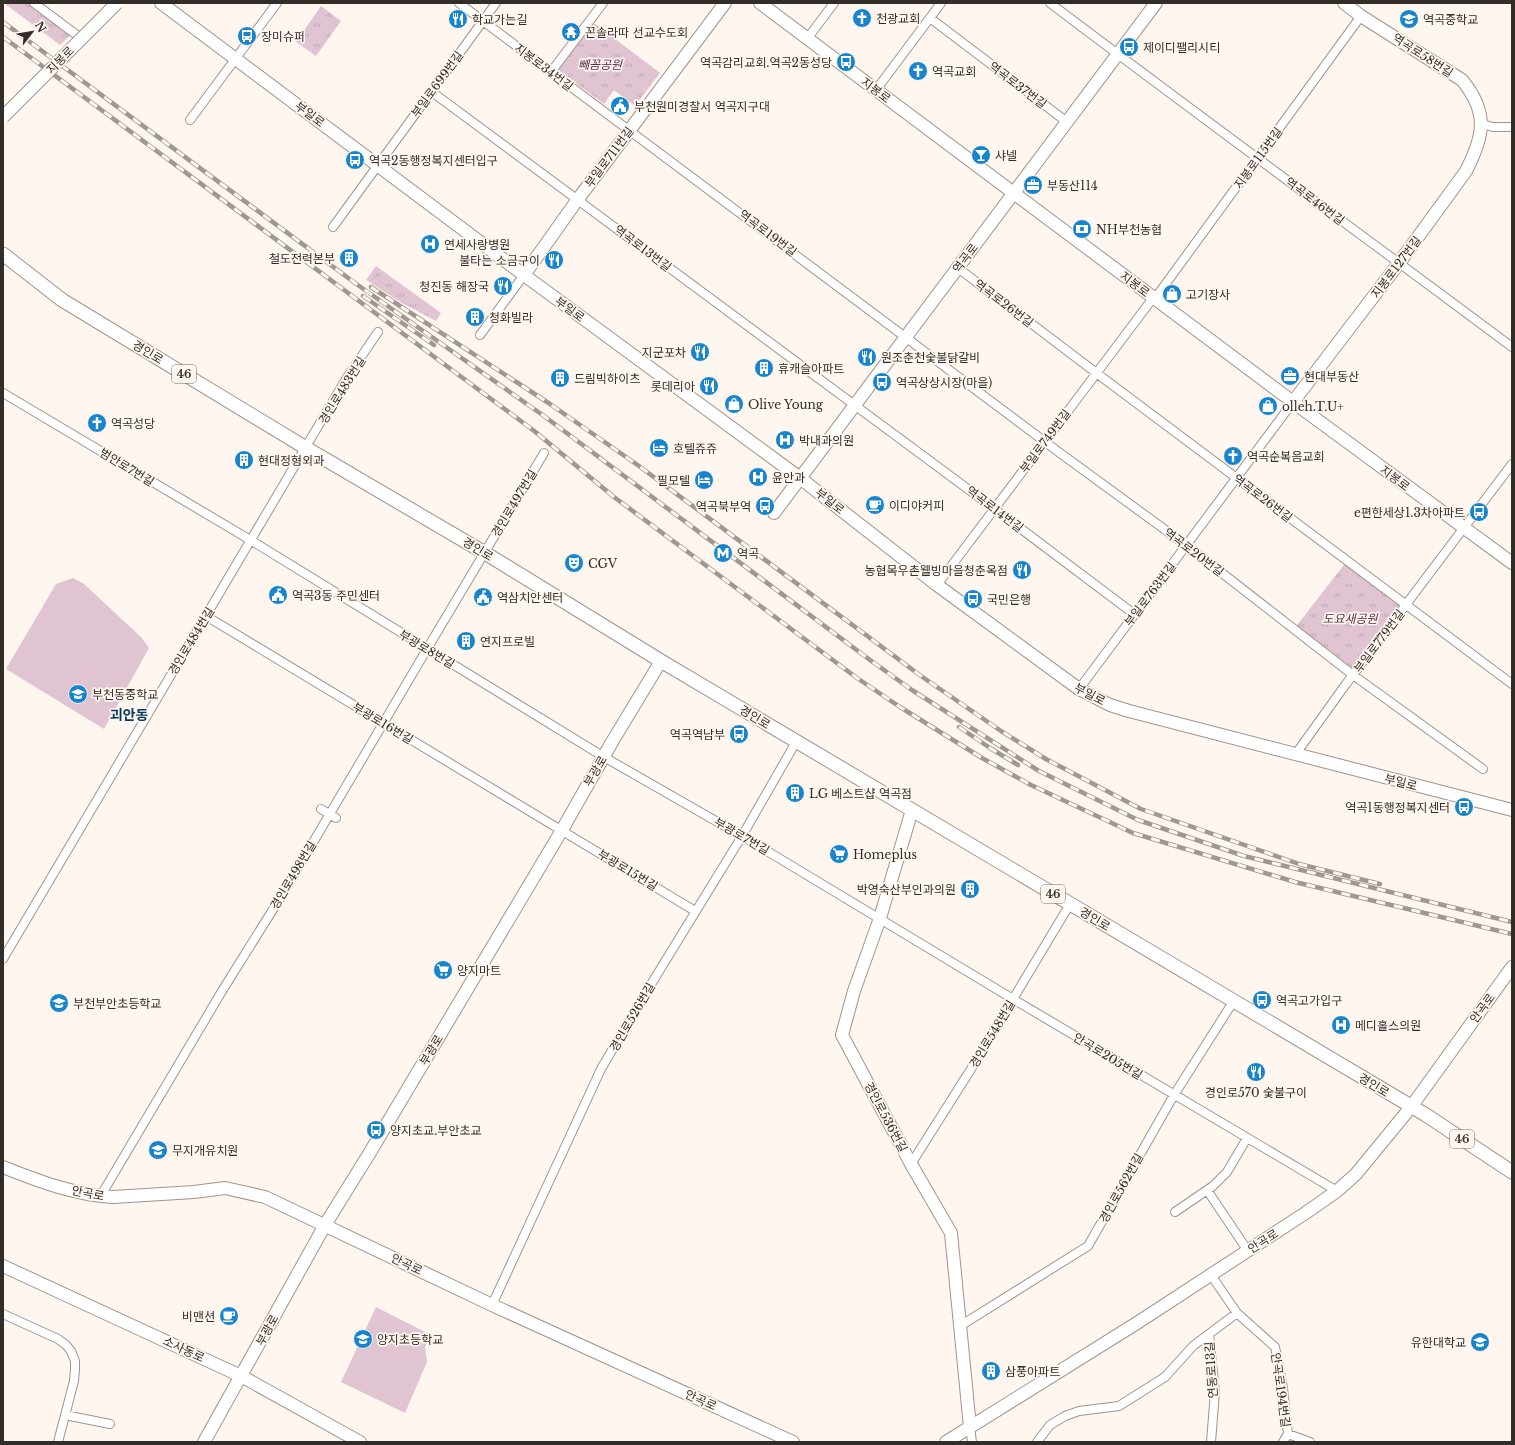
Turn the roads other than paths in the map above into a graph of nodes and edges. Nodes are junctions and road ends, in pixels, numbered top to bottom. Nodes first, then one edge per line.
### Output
1 (34, 3) edge
2 (116, 3) edge
3 (161, 3) edge
4 (277, 3) edge
5 (459, 3) edge
6 (496, 3) edge
7 (604, 3) edge
8 (724, 3) edge
9 (760, 3) edge
10 (834, 3) edge
11 (941, 3) edge
12 (1050, 3) edge
13 (1156, 3) edge
14 (1344, 3) edge
15 (1361, 16) junction
16 (930, 18) junction
17 (483, 21) junction
18 (82, 39) dead end
19 (807, 39) junction
20 (1118, 54) junction
21 (236, 58) junction
22 (551, 72) junction
23 (876, 90) junction
24 (432, 92) junction
25 (3, 117) edge
26 (190, 120) dead end
27 (1067, 122) junction
28 (1482, 124) junction
29 (1512, 127) edge
30 (629, 130) junction
31 (1258, 158) junction
32 (377, 165) junction
33 (1013, 193) junction
34 (578, 199) junction
35 (333, 227) dead end
36 (6, 258) edge
37 (1399, 264) junction
38 (958, 268) junction
39 (524, 275) junction
40 (1153, 298) junction
41 (378, 332) dead end
42 (480, 335) dead end
43 (906, 337) junction
44 (1512, 347) edge
45 (1096, 374) junction
46 (3, 393) edge
47 (1293, 402) junction
48 (854, 406) junction
49 (1045, 442) junction
50 (306, 448) junction
51 (544, 453) dead end
52 (1512, 464) edge
53 (1236, 477) junction
54 (800, 478) junction
55 (994, 509) junction
56 (774, 514) dead end
57 (1463, 528) junction
58 (252, 541) junction
59 (1186, 545) junction
60 (485, 553) junction
61 (1512, 563) edge
62 (938, 585) junction
63 (1406, 605) junction
64 (1134, 614) junction
65 (206, 616) junction
66 (426, 649) junction
67 (661, 661) junction
68 (1354, 675) junction
69 (1512, 684) edge
70 (1079, 689) junction
71 (383, 723) junction
72 (796, 742) junction
73 (1295, 755) junction
74 (604, 757) junction
75 (1482, 769) dead end
76 (321, 809) dead end
77 (912, 810) junction
78 (1512, 810) edge
79 (333, 816) junction
80 (562, 830) junction
81 (742, 836) junction
82 (1070, 904) junction
83 (695, 911) junction
84 (880, 918) junction
85 (3, 959) edge
86 (1512, 967) edge
87 (1013, 999) junction
88 (1233, 1002) junction
89 (1174, 1095) junction
90 (1412, 1107) junction
91 (1247, 1138) junction
92 (912, 1164) junction
93 (3, 1167) edge
94 (1512, 1172) edge
95 (1208, 1190) junction
96 (1337, 1191) junction
97 (100, 1197) junction
98 (1175, 1212) dead end
99 (325, 1225) junction
100 (1248, 1251) junction
101 (3, 1266) edge
102 (1211, 1275) junction
103 (492, 1304) junction
104 (1237, 1313) junction
105 (3, 1314) edge
106 (960, 1326) junction
107 (1209, 1334) junction
108 (242, 1376) junction
109 (65, 1415) junction
110 (110, 1424) dead end
111 (970, 1427) junction
112 (1288, 1434) junction
113 (58, 1442) edge
114 (204, 1442) edge
115 (360, 1442) edge
116 (794, 1442) edge
117 (946, 1442) edge
118 (972, 1442) edge
119 (1037, 1442) edge
120 (1211, 1442) edge
121 (1283, 1442) edge
122 (1310, 1442) edge

1 - 18 street
2 - 25 street, 지봉로, bridge
3 - 21 street, 부일로
4 - 21 street
5 - 17 street, 지봉로34번길
6 - 17 street, 부일로699번길
7 - 22 street
8 - 30 street, 부일로711번길
9 - 19 street, 지봉로
10 - 19 street
11 - 16 street
12 - 20 street, 역곡로46번길
13 - 20 street, 역곡로
14 - 15 street, 역곡로58번길
15 - 28 street, 역곡로58번길
15 - 31 street, 지봉로115번길
16 - 23 street
16 - 27 street, 역곡로37번길
17 - 22 street, 지봉로34번길
17 - 24 street, 부일로699번길
19 - 23 street, 지봉로
20 - 27 street, 역곡로
20 - 31 street, 역곡로46번길
21 - 26 street
21 - 32 street, 부일로
22 - 30 street, 지봉로34번길
23 - 33 street, 지봉로
24 - 32 street, 부일로699번길
24 - 34 street, 역곡로13번길
27 - 33 street, 역곡로
28 - 29 street
28 - 37 street, 지봉로127번길
30 - 34 street, 부일로711번길
30 - 43 street, 역곡로19번길
31 - 37 street, 역곡로46번길
31 - 40 street, 지봉로115번길
32 - 35 street, 부일로699번길
32 - 39 street, 부일로
33 - 38 street, 역곡로
33 - 40 street, 지봉로
34 - 39 street, 부일로711번길
34 - 48 street, 역곡로13번길
36 - 50 main road, 경인로 / 46
37 - 44 street, 역곡로46번길
37 - 47 street, 지봉로127번길
38 - 43 street, 역곡로
38 - 45 street, 역곡로26번길
39 - 42 street
39 - 54 street, 부일로
40 - 45 street, 부일로749번길
40 - 47 street, 지봉로
41 - 50 street, 경인로483번길
43 - 48 street, 역곡로
43 - 49 street, 역곡로20번길
45 - 49 street, 부일로749번길
45 - 53 street, 역곡로26번길
46 - 58 street, 범안로7번길
47 - 53 street, 부일로763번길
47 - 57 street, 지봉로
48 - 54 street, 역곡로
48 - 55 street, 역곡로14번길
49 - 55 street, 부일로749번길
49 - 59 street, 역곡로20번길
50 - 58 street, 경인로484번길
50 - 60 main road, 경인로 / 46
51 - 60 street, 경인로497번길
52 - 57 street, 부일로779번길
53 - 59 street, 부일로763번길
53 - 63 street, 역곡로26번길
54 - 56 street, 역곡로
54 - 62 street, 부일로
55 - 62 street, 부일로749번길
55 - 64 street, 역곡로14번길
57 - 61 street, 지봉로
57 - 63 street, 부일로779번길
58 - 65 street, 경인로484번길
58 - 66 street, 부광로8번길
59 - 64 street, 부일로763번길
59 - 68 street, 역곡로20번길
60 - 66 street, 경인로498번길
60 - 67 main road, 경인로 / 46
62 - 70 street, 부일로
63 - 68 street, 부일로779번길
63 - 69 street, 역곡로26번길
64 - 70 street, 부일로763번길
65 - 71 street, 부광로16번길
65 - 85 street, 경인로484번길
66 - 71 street, 경인로498번길
66 - 74 street, 부광로8번길
67 - 72 main road, 경인로 / 46
67 - 74 street, 부광로
68 - 73 street, 부일로779번길
68 - 75 street, 역곡로20번길
70 - 73 street, 부일로
71 - 79 street, 경인로498번길
71 - 80 street, 부광로16번길
72 - 77 main road, 경인로 / 46
72 - 81 street, 경인로526번길
73 - 78 street, 부일로
74 - 80 street, 부광로
74 - 81 street, 부광로7번길
76 - 79 street
77 - 82 main road, 경인로 / 46
77 - 84 street, 경인로536번길
79 - 97 street, 경인로498번길
80 - 83 street, 부광로15번길
80 - 99 street, 부광로
81 - 83 street, 경인로526번길
81 - 84 street, 부광로7번길
82 - 87 street, 경인로548번길
82 - 88 main road, 경인로 / 46
83 - 103 street, 경인로526번길
84 - 87 street, 안곡로205번길
84 - 92 street, 경인로536번길
86 - 90 street, 안곡로
87 - 89 street, 안곡로205번길
87 - 92 street, 경인로548번길
88 - 89 street, 경인로562번길
88 - 90 main road, 경인로 / 46
89 - 91 street, 안곡로205번길
89 - 106 street, 경인로562번길
90 - 94 main road, 경인로 / 46
90 - 96 street, 안곡로
91 - 95 street
91 - 96 street, 안곡로205번길
92 - 106 street, 경인로536번길
93 - 97 street, 안곡로
95 - 98 street
95 - 100 street
96 - 100 street, 안곡로
97 - 99 street, 안곡로
99 - 103 street, 안곡로
99 - 108 street, 부광로
100 - 102 street, 안곡로
101 - 108 street, 소사동로
102 - 104 street, 안곡로194번길
102 - 111 street, 안곡로
103 - 116 street, 안곡로
104 - 107 street, 연동로13길
104 - 112 street, 안곡로194번길
105 - 109 street
106 - 111 street, 경인로536번길
107 - 119 street
107 - 120 street, 연동로13길
108 - 114 street, 부광로
108 - 115 street, 소사동로
109 - 110 street
109 - 113 street
111 - 117 street, 안곡로
111 - 118 street
112 - 121 street
112 - 122 street

